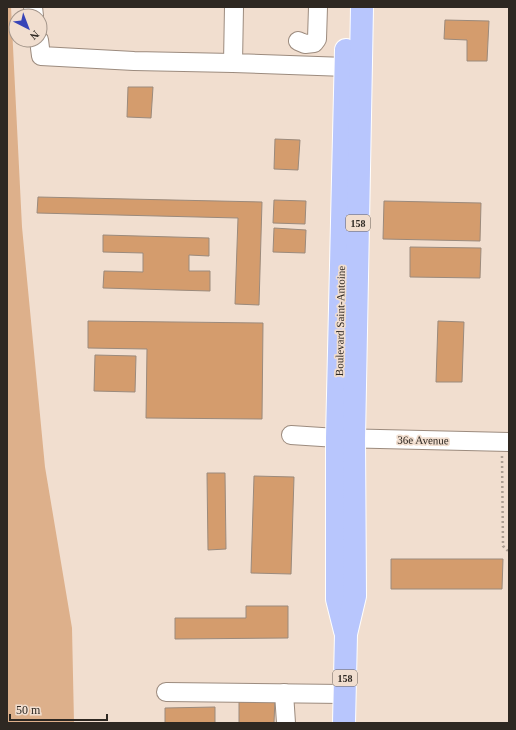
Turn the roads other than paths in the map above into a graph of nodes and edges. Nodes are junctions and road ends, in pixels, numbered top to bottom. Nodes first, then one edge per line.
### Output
1 (234, 7) edge
2 (318, 7) edge
3 (347, 7) edge
4 (362, 7) edge
5 (298, 41) dead end
6 (40, 48) edge
7 (233, 63) junction
8 (346, 67) junction
9 (291, 435) dead end
10 (345, 438) junction
11 (505, 442) edge
12 (166, 692) dead end
13 (284, 693) junction
14 (344, 694) junction
15 (286, 723) edge
16 (344, 723) edge

1 - 7 street
2 - 5 street
3 - 8 main road, Boulevard Saint-Antoine / 158
4 - 10 main road, Boulevard Saint-Antoine / 158
6 - 7 street
7 - 8 street
8 - 10 main road, Boulevard Saint-Antoine / 158
9 - 10 street, 36e Avenue
10 - 11 street, 36e Avenue
10 - 14 main road, Boulevard Saint-Antoine / 158
12 - 13 street
13 - 14 street
13 - 15 street
14 - 16 main road, Boulevard Saint-Antoine / 158

